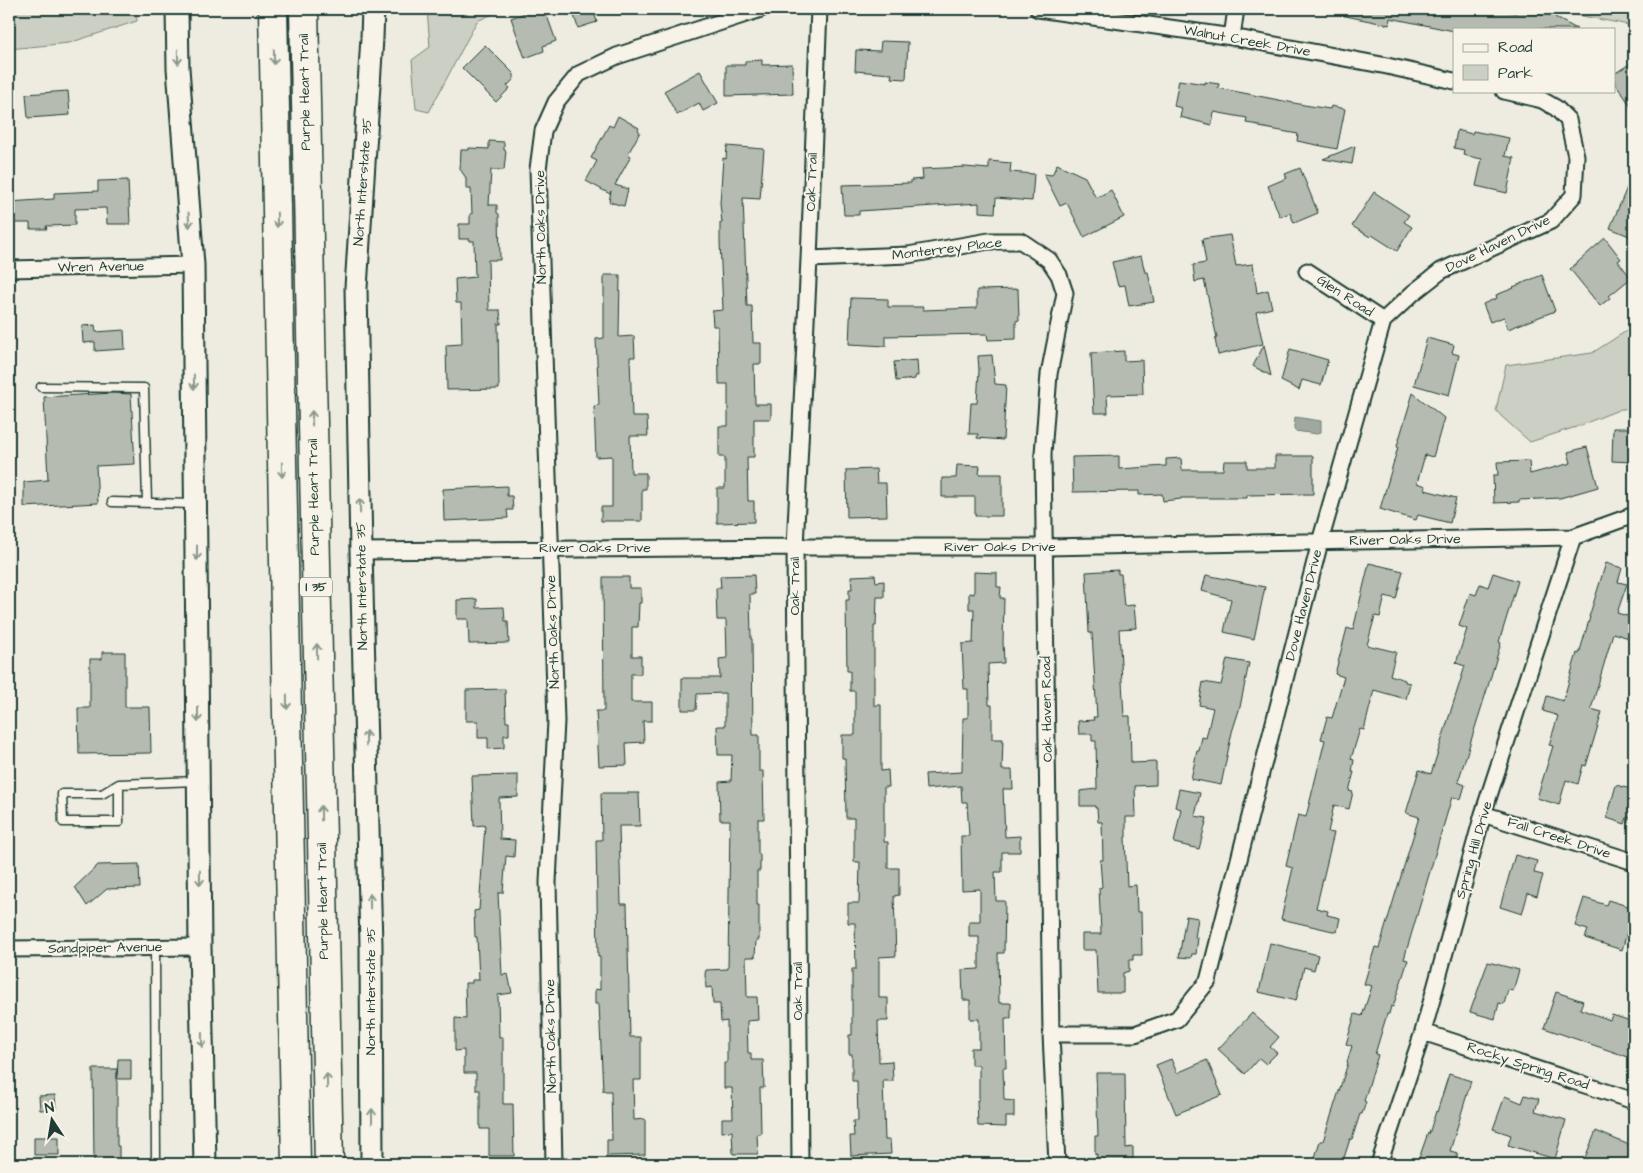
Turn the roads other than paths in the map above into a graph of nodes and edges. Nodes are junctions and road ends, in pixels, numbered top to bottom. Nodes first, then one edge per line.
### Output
1 (177, 9) edge
2 (273, 9) edge
3 (304, 9) edge
4 (373, 9) edge
5 (761, 9) edge
6 (819, 9) edge
7 (1038, 9) edge
8 (1236, 9) edge
9 (1232, 37) junction
10 (1453, 81) edge
11 (1508, 92) edge
12 (809, 260) junction
13 (1049, 260) joint
14 (193, 265) junction
15 (9, 269) edge
16 (1307, 271) dead end
17 (1383, 321) junction
18 (42, 387) dead end
19 (112, 502) dead end
20 (148, 503) junction
21 (196, 504) junction
22 (1634, 515) edge
23 (1572, 537) junction
24 (1320, 542) junction
25 (794, 547) junction
26 (1046, 547) junction
27 (550, 549) junction
28 (361, 551) junction
29 (198, 781) junction
30 (119, 784) junction
31 (1483, 814) junction
32 (1634, 862) edge
33 (155, 947) junction
34 (200, 947) junction
35 (9, 949) edge
36 (1423, 1032) junction
37 (1051, 1034) junction
38 (1634, 1101) edge
39 (156, 1164) edge
40 (205, 1164) edge
41 (296, 1164) edge
42 (328, 1164) edge
43 (372, 1164) edge
44 (554, 1164) edge
45 (800, 1164) edge
46 (1057, 1164) edge
47 (1379, 1164) edge

1 -> 14 main road
2 -> 41 highway, I 35
42 -> 3 highway, Purple Heart Trail / I 35
28 -> 4 main road, North Interstate 35
5 - 27 street, North Oaks Drive
6 - 12 street, Oak Trail
7 - 9 street, Walnut Creek Drive
8 - 9 street
9 - 10 street, Walnut Creek Drive
11 - 17 street, Dove Haven Drive
12 - 13 street, Monterrey Place
12 - 25 street, Oak Trail
13 - 26 street, Oak Haven Road
14 - 15 street, Wren Avenue
14 -> 21 main road
16 - 17 street, Glen Road
17 - 24 street, Dove Haven Drive
18 - 20 lane
19 - 20 lane
20 - 21 lane
21 -> 29 main road
22 - 23 street, River Oaks Drive
23 - 24 street, River Oaks Drive
23 - 31 street, Spring Hill Drive
24 - 26 street, River Oaks Drive
24 - 37 street, Dove Haven Drive
25 - 26 street, River Oaks Drive
25 - 27 street, River Oaks Drive
25 - 45 street, Oak Trail
26 - 37 street, Oak Haven Road
27 - 28 street, River Oaks Drive
27 - 44 street, North Oaks Drive
43 -> 28 main road, North Interstate 35
29 - 30 lane
29 -> 34 main road
30 - 30 lane
31 - 32 street, Fall Creek Drive
31 - 36 street, Spring Hill Drive
33 - 34 street, Sandpiper Avenue
33 - 35 street, Sandpiper Avenue
33 - 39 lane
34 -> 40 main road
36 - 38 street, Rocky Spring Road
36 - 47 street, Spring Hill Drive
37 - 46 street, Oak Haven Road

